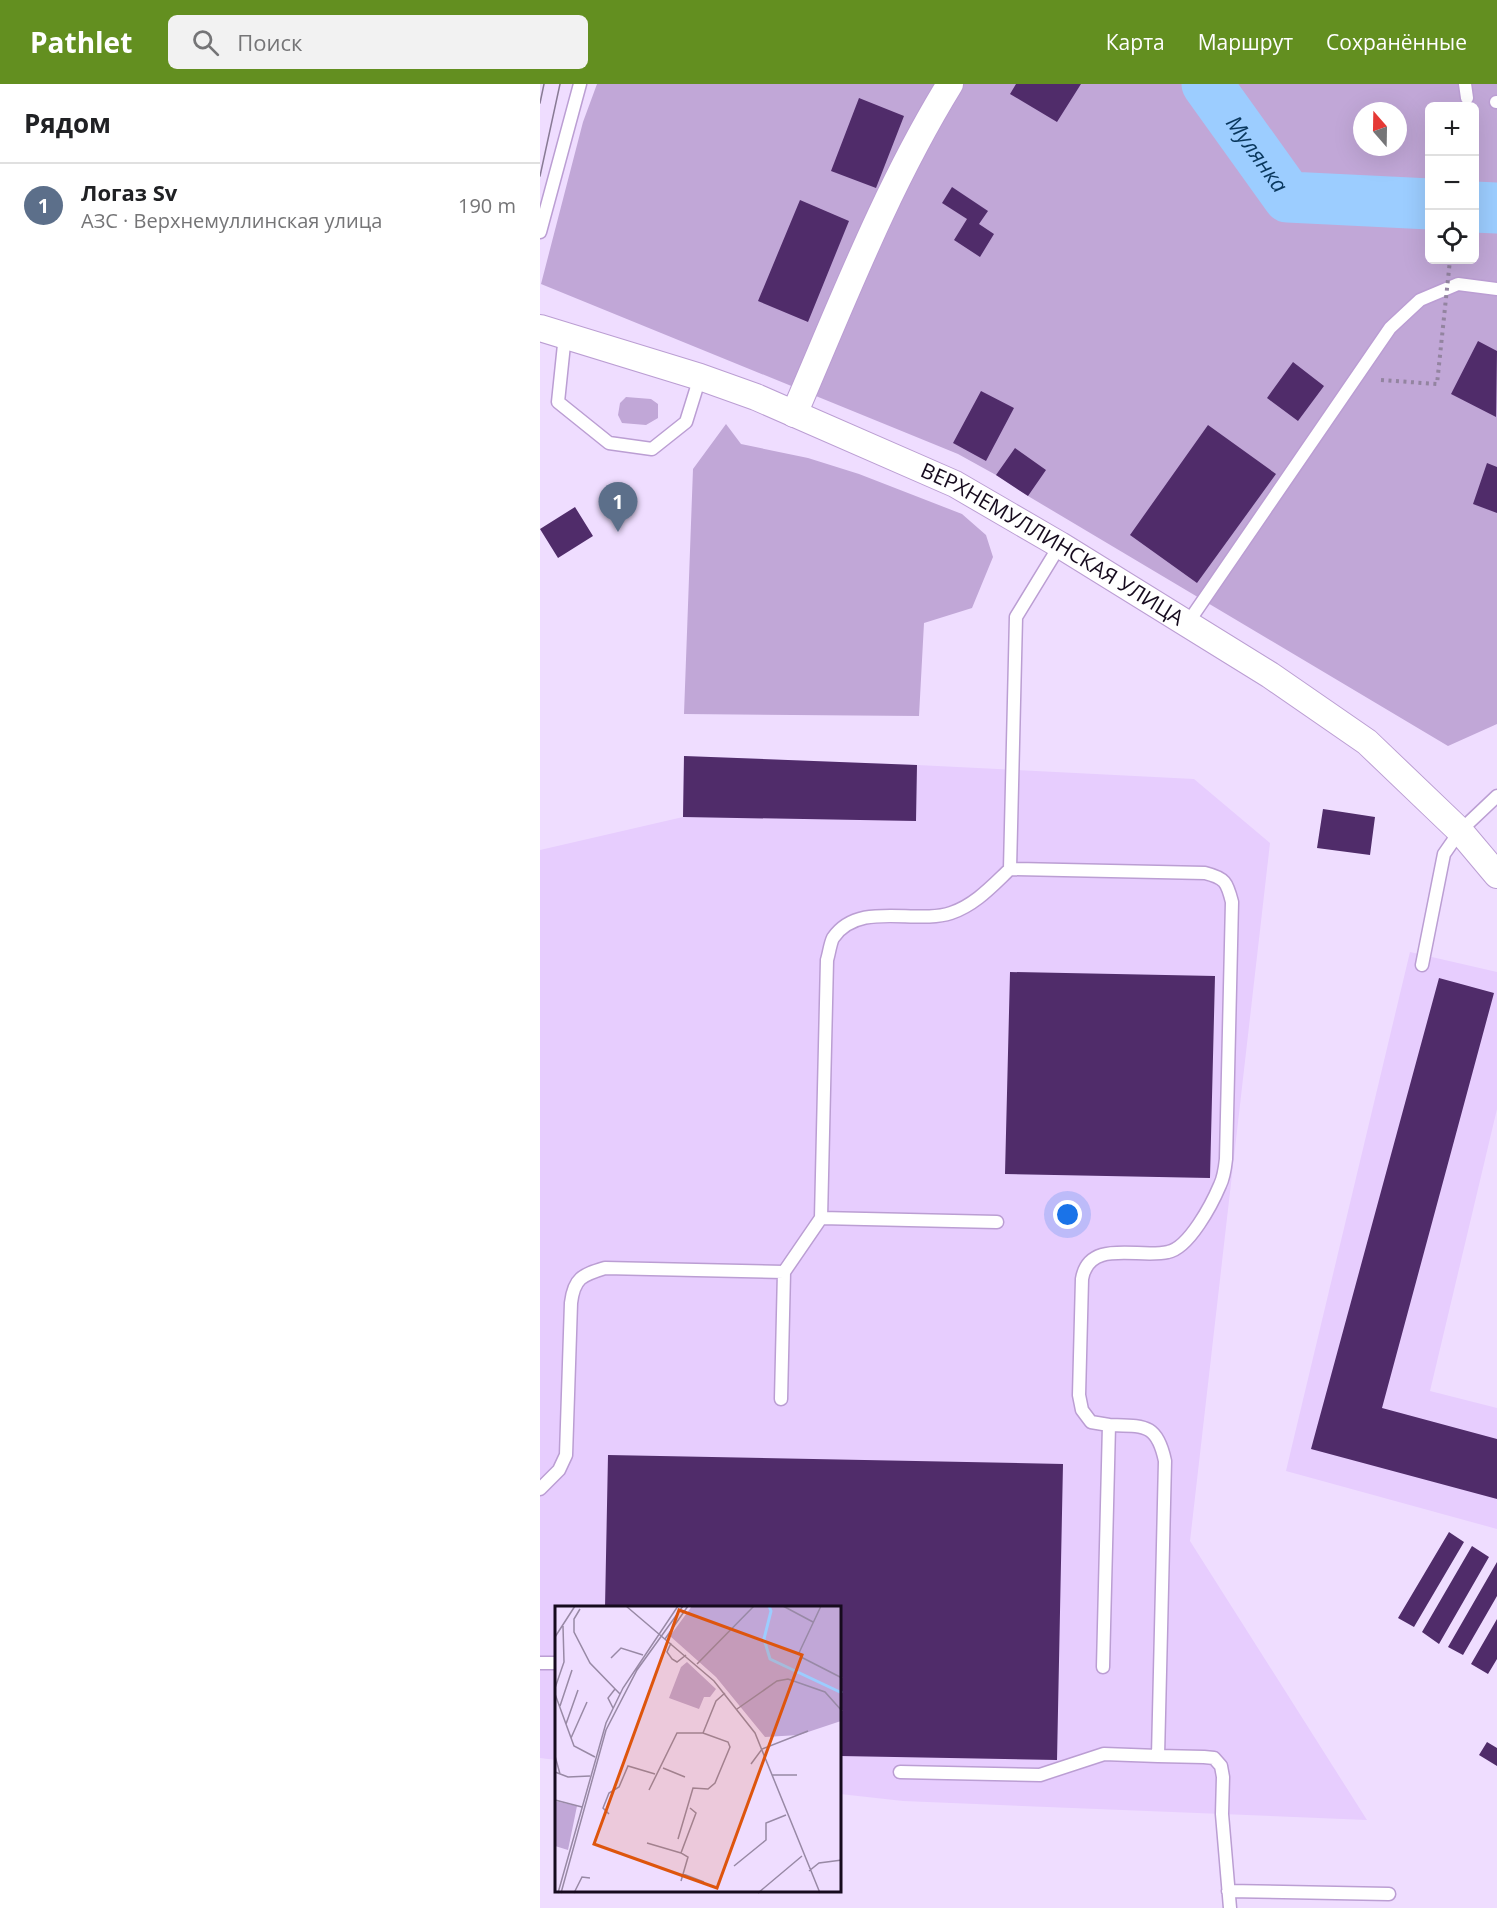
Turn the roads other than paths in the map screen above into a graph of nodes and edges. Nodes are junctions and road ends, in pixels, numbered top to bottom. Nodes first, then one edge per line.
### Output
1 (580, 84) edge
2 (950, 84) edge
3 (1465, 84) edge
4 (1467, 98) dead end
5 (540, 232) edge
6 (1497, 289) edge
7 (540, 327) edge
8 (565, 335) junction
9 (700, 377) junction
10 (794, 414) junction
11 (1059, 545) junction
12 (1187, 624) junction
13 (1497, 796) edge
14 (1460, 831) junction
15 (1010, 869) junction
16 (1497, 875) edge
17 (1422, 965) dead end
18 (821, 1218) junction
19 (997, 1222) dead end
20 (784, 1272) junction
21 (781, 1399) dead end
22 (1109, 1425) junction
23 (540, 1489) edge
24 (1103, 1668) dead end
25 (1158, 1756) junction
26 (900, 1773) dead end
27 (1228, 1891) junction
28 (1389, 1894) dead end
29 (1230, 1908) edge

1 - 5 lane
2 - 10 street
3 - 4 lane
6 - 12 lane
7 - 8 street, ВЕРХНЕМУЛЛИНСКАЯ УЛИЦА
8 - 9 street, ВЕРХНЕМУЛЛИНСКАЯ УЛИЦА
8 - 9 lane
9 - 10 street, ВЕРХНЕМУЛЛИНСКАЯ УЛИЦА
10 - 11 street, ВЕРХНЕМУЛЛИНСКАЯ УЛИЦА
11 - 12 street, ВЕРХНЕМУЛЛИНСКАЯ УЛИЦА
11 - 15 lane
12 - 14 street, ВЕРХНЕМУЛЛИНСКАЯ УЛИЦА
13 - 14 lane
14 - 16 street, ВЕРХНЕМУЛЛИНСКАЯ УЛИЦА
14 - 17 lane
15 - 18 lane
15 - 22 lane
18 - 19 lane
18 - 20 lane
20 - 21 lane
20 - 23 lane
22 - 24 lane
22 - 25 lane
25 - 26 lane
25 - 27 lane
27 - 28 lane
27 - 29 lane

